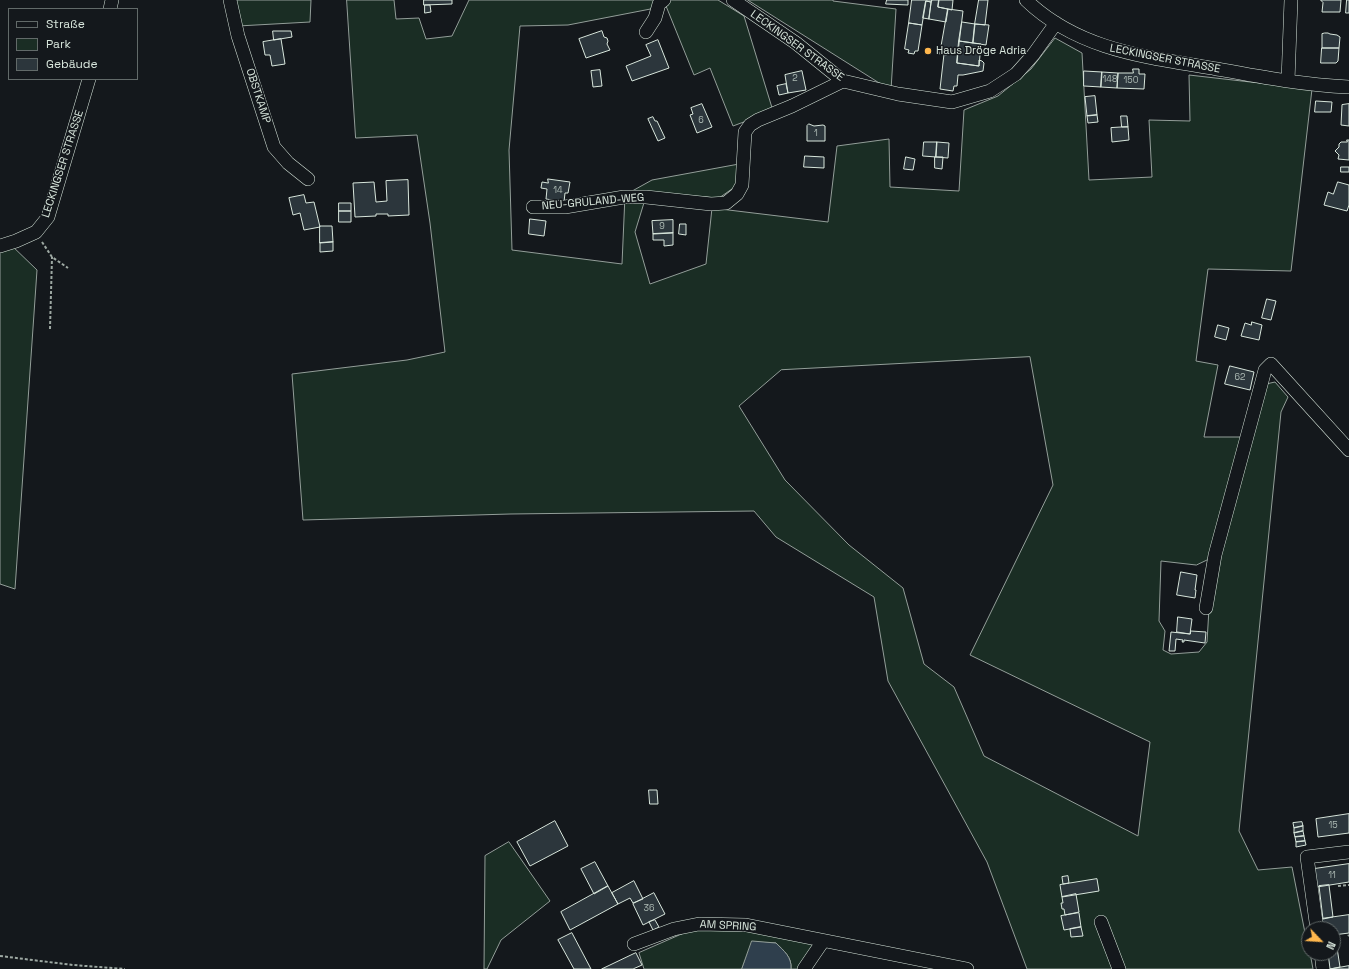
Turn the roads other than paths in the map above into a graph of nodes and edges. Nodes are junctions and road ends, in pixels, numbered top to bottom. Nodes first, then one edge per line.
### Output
1 (230, 0) edge
2 (664, 0) edge
3 (733, 0) edge
4 (1026, 0) edge
5 (1291, 0) edge
6 (1056, 23) junction
7 (646, 32) dead end
8 (89, 80) edge
9 (843, 81) junction
10 (1288, 81) junction
11 (1349, 87) edge
12 (308, 179) dead end
13 (533, 207) dead end
14 (0, 246) edge
15 (1349, 450) edge
16 (1206, 608) dead end
17 (1349, 852) edge
18 (1316, 921) edge
19 (1101, 922) dead end
20 (824, 941) junction
21 (634, 944) dead end
22 (804, 969) edge
23 (967, 969) edge
24 (1119, 969) edge

1 - 12 street, OBSTKAMP
2 - 7 street
3 - 9 street, LECKINGSER STRASSE
4 - 6 street
5 - 10 street
6 - 9 street, LECKINGSER STRASSE
6 - 10 street, LECKINGSER STRASSE
8 - 14 street, LECKINGSER STRASSE
9 - 13 street, NEU-GRULAND-WEG
10 - 11 street, LECKINGSER STRASSE
15 - 16 street
17 - 18 street
19 - 24 street
20 - 21 street, AM SPRING
20 - 22 street
20 - 23 street, AM SPRING

